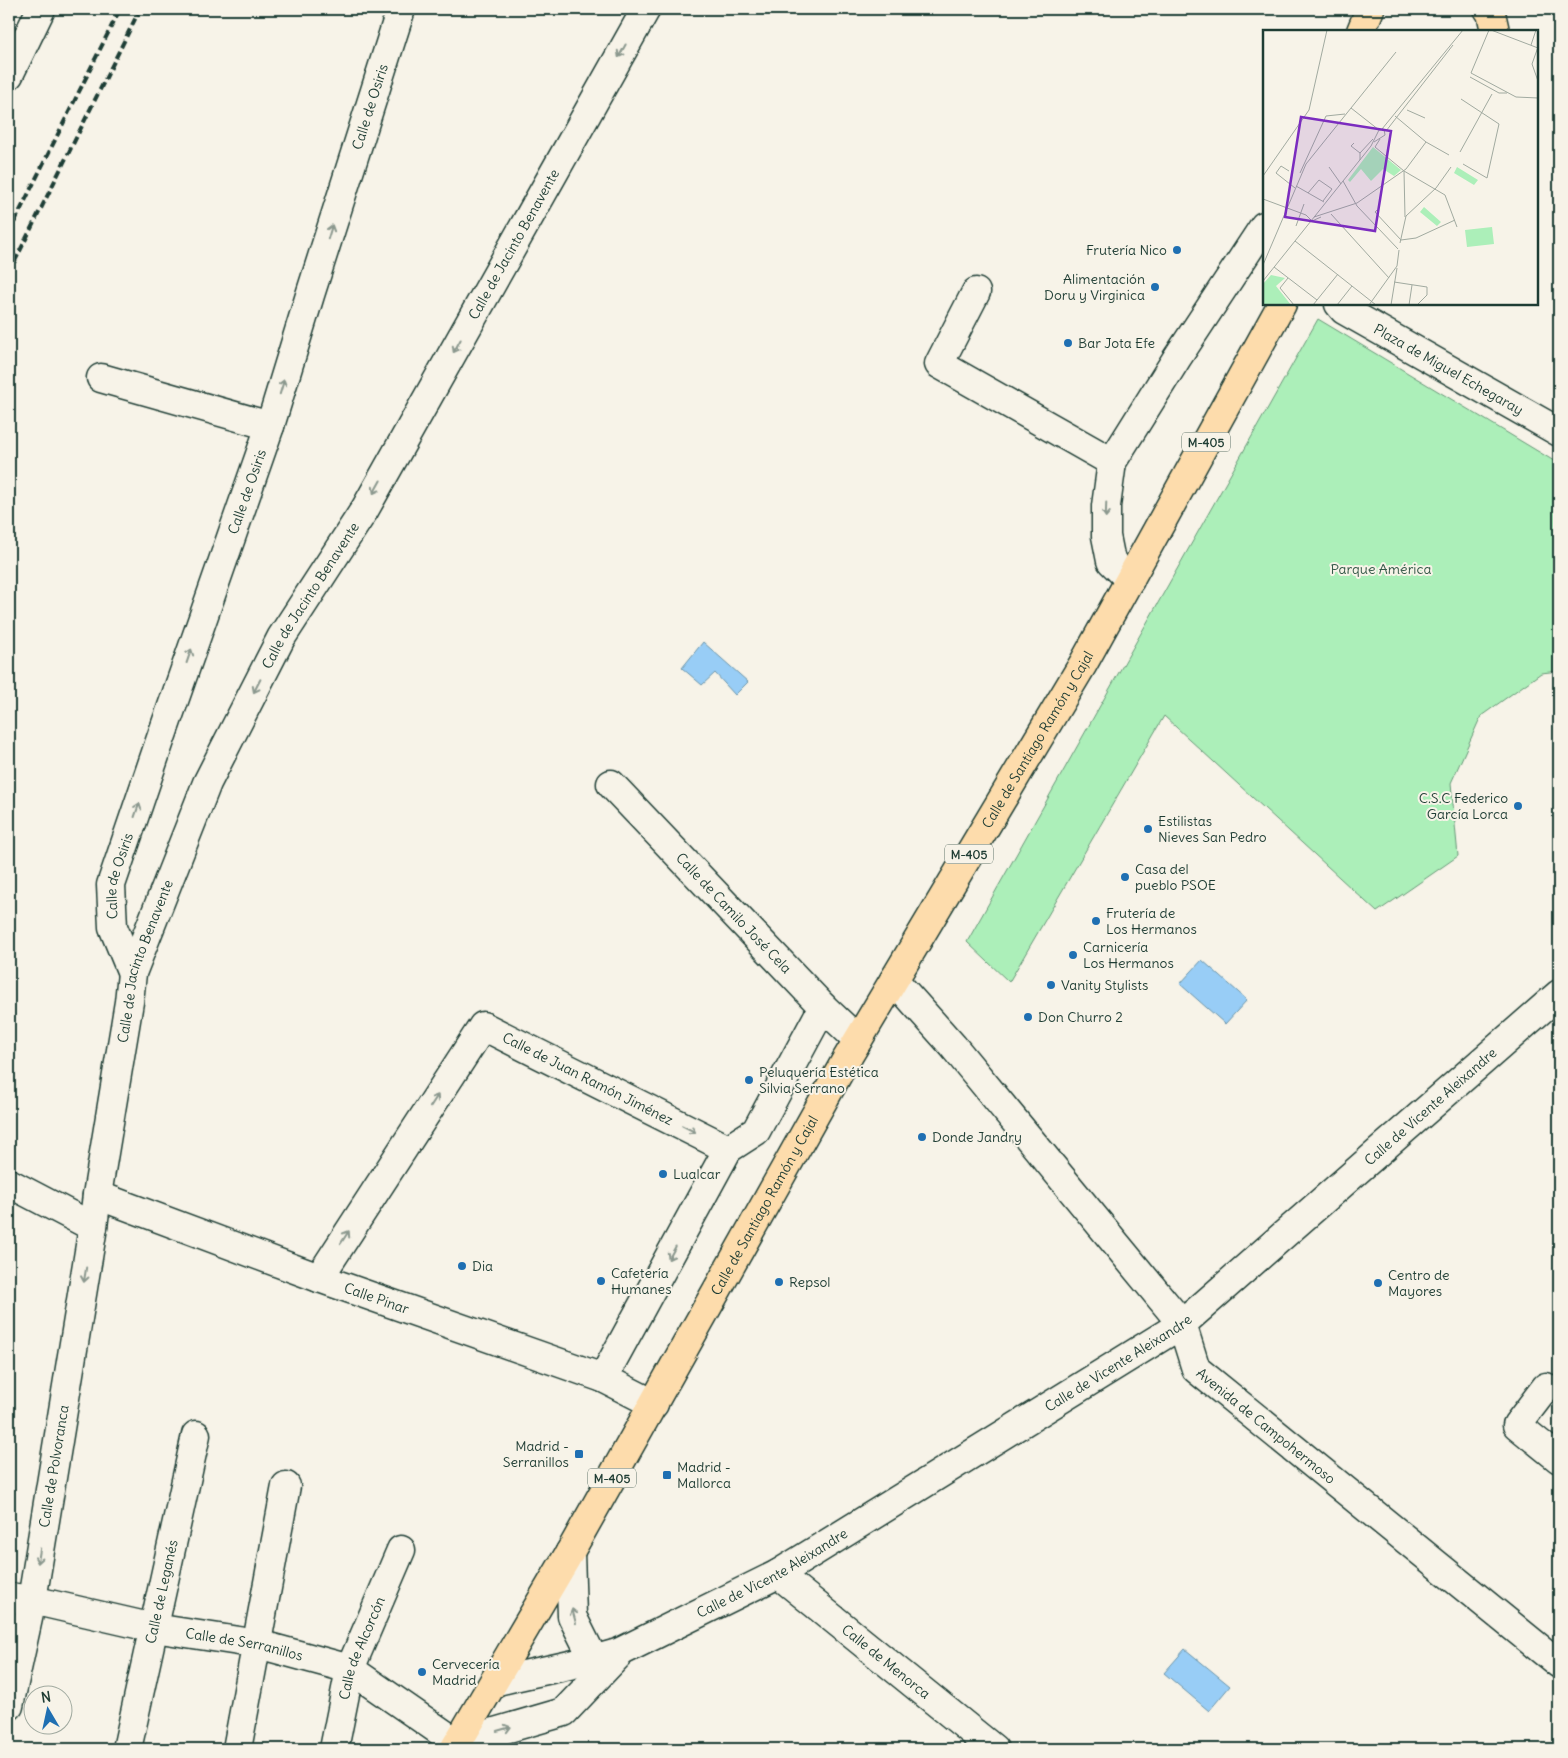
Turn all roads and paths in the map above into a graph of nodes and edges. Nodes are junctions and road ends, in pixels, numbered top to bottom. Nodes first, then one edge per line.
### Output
1 (41, 9) edge
2 (401, 9) edge
3 (646, 9) edge
4 (1370, 9) edge
5 (1361, 30) edge
6 (9, 75) edge
7 (1263, 228) edge
8 (976, 292) dead end
9 (1281, 305) edge
10 (1340, 305) edge
11 (101, 378) dead end
12 (270, 426) junction
13 (1559, 432) edge
14 (1112, 462) junction
15 (1130, 580) junction
16 (611, 784) dead end
17 (132, 974) junction
18 (894, 980) junction
19 (1559, 994) edge
20 (823, 1007) junction
21 (858, 1040) junction
22 (728, 1149) junction
23 (9, 1183) edge
24 (96, 1195) junction
25 (93, 1227) junction
26 (319, 1278) junction
27 (1182, 1324) junction
28 (603, 1378) junction
29 (1546, 1388) dead end
30 (654, 1404) junction
31 (196, 1435) dead end
32 (1559, 1459) edge
33 (286, 1486) dead end
34 (401, 1550) dead end
35 (570, 1552) junction
36 (778, 1574) junction
37 (20, 1599) edge
38 (154, 1628) junction
39 (258, 1644) junction
40 (620, 1652) junction
41 (594, 1660) junction
42 (1559, 1664) edge
43 (350, 1669) junction
44 (494, 1682) junction
45 (9, 1706) edge
46 (456, 1746) edge
47 (127, 1749) edge
48 (237, 1749) edge
49 (334, 1749) edge
50 (994, 1749) edge

1 - 6 street
12 -> 2 street, Calle de Osiris
3 -> 17 street, Calle de Jacinto Benavente
4 - 5 main road
7 - 14 street
8 - 14 street
9 - 15 main road, Calle de Santiago Ramón y Cajal / M-405
10 - 13 street, Plaza de Miguel Echegaray
11 - 12 street
17 -> 12 street, Calle de Osiris
14 -> 15 street
15 - 18 main road, Calle de Santiago Ramón y Cajal / M-405
16 - 20 street, Calle de Camilo José Cela
17 - 24 street, Calle de Jacinto Benavente
18 - 21 main road, Calle de Santiago Ramón y Cajal / M-405
18 - 27 street, Avenida de Campohermoso
19 - 27 street, Calle de Vicente Aleixandre
20 - 21 street, Calle de Camilo José Cela
20 - 22 street
21 - 30 main road, Calle de Santiago Ramón y Cajal / M-405
26 -> 22 street, Calle de Juan Ramón Jiménez
22 -> 28 street
23 - 25 street
24 - 25 street, Calle de Jacinto Benavente
24 - 26 street, Calle Pinar
25 -> 37 street, Calle de Polvoranca
26 - 28 street, Calle Pinar
27 - 36 street, Calle de Vicente Aleixandre
27 - 42 street, Avenida de Campohermoso
28 - 30 street, Calle Pinar
29 - 32 street
30 - 35 main road, Calle de Santiago Ramón y Cajal / M-405
31 - 38 street, Calle de Leganés
33 - 39 street
34 - 43 street, Calle de Alcorcón
41 -> 35 street
35 - 44 main road, Calle de Santiago Ramón y Cajal / M-405
36 - 40 street, Calle de Vicente Aleixandre
36 - 50 street, Calle de Menorca
37 - 38 street, Calle de Serranillos
37 - 45 street, Calle de Polvoranca
38 - 39 street, Calle de Serranillos
38 - 47 street, Calle de Leganés
39 - 43 street, Calle de Serranillos
39 - 48 street
40 - 41 street, Calle de Vicente Aleixandre
46 -> 40 street, Calle de Vicente Aleixandre
41 - 44 street, Calle de Vicente Aleixandre
43 - 46 street, Calle de Serranillos
43 - 49 street, Calle de Alcorcón
44 - 46 main road, Calle de Santiago Ramón y Cajal / M-405

